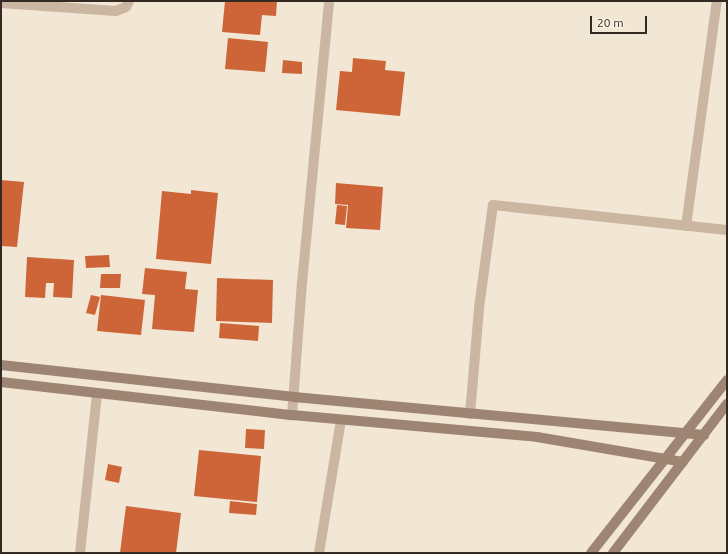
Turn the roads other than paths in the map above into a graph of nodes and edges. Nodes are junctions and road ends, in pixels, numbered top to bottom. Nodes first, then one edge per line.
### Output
1 (129, 1) edge
2 (329, 1) edge
3 (717, 1) edge
4 (1, 3) edge
5 (686, 226) junction
6 (727, 230) edge
7 (1, 365) edge
8 (727, 380) edge
9 (1, 382) edge
10 (97, 393) junction
11 (294, 397) junction
12 (727, 404) edge
13 (470, 414) junction
14 (292, 415) junction
15 (341, 420) junction
16 (686, 433) junction
17 (704, 435) junction
18 (666, 458) junction
19 (683, 462) junction
20 (80, 553) edge
21 (320, 553) edge
22 (591, 553) edge
23 (613, 553) edge

1 - 4 street
2 - 11 street
3 - 5 street
5 - 6 street
5 - 13 street
7 - 11 street
8 - 16 street
9 - 10 street
10 - 14 street
10 - 20 street
11 - 13 street
11 - 14 street
12 - 17 street
13 - 16 street
14 - 15 street
15 - 18 street
15 - 21 street
16 - 17 street
16 - 18 street
17 - 19 street
18 - 19 street
18 - 22 street
19 - 23 street

